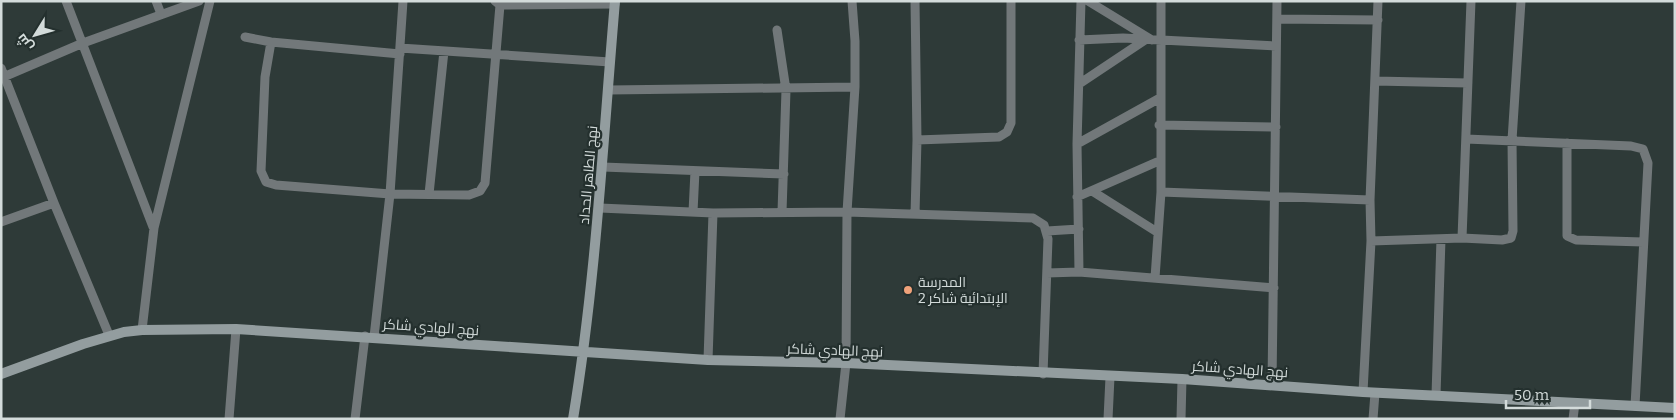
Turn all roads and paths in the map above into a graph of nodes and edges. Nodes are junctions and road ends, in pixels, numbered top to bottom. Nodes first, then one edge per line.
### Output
1 (66, 1) edge
2 (156, 1) edge
3 (199, 1) edge
4 (210, 1) edge
5 (403, 1) edge
6 (852, 1) edge
7 (915, 1) edge
8 (1011, 1) edge
9 (1081, 1) edge
10 (1088, 1) edge
11 (1161, 1) edge
12 (1277, 1) edge
13 (1378, 1) edge
14 (1470, 1) edge
15 (1522, 1) edge
16 (498, 3) edge
17 (615, 3) edge
18 (161, 14) junction
19 (1277, 19) junction
20 (1378, 20) junction
21 (776, 30) dead end
22 (245, 37) dead end
23 (1079, 40) junction
24 (1152, 40) junction
25 (271, 42) junction
26 (83, 44) junction
27 (1276, 46) junction
28 (400, 51) junction
29 (444, 51) junction
30 (495, 53) junction
31 (610, 62) junction
32 (2, 74) edge
33 (1375, 81) junction
34 (1468, 83) junction
35 (1079, 84) junction
36 (855, 87) junction
37 (609, 90) junction
38 (786, 90) junction
39 (1160, 98) junction
40 (1160, 124) junction
41 (1276, 127) junction
42 (1466, 139) junction
43 (918, 140) junction
44 (1512, 140) junction
45 (1567, 143) junction
46 (1077, 144) junction
47 (1159, 161) junction
48 (603, 168) junction
49 (695, 171) junction
50 (784, 174) junction
51 (1092, 191) junction
52 (1160, 192) junction
53 (390, 194) junction
54 (429, 194) junction
55 (1276, 196) junction
56 (1077, 197) junction
57 (1370, 200) junction
58 (54, 203) junction
59 (600, 208) junction
60 (693, 212) junction
61 (782, 212) junction
62 (847, 212) junction
63 (713, 213) junction
64 (915, 214) junction
65 (1, 222) edge
66 (154, 228) junction
67 (1079, 229) junction
68 (1047, 231) junction
69 (1157, 232) junction
70 (1462, 238) junction
71 (1441, 239) junction
72 (1371, 241) junction
73 (1643, 242) junction
74 (1079, 272) junction
75 (1047, 273) junction
76 (1155, 278) junction
77 (1274, 288) junction
78 (142, 330) junction
79 (236, 330) junction
80 (109, 335) junction
81 (369, 337) junction
82 (584, 351) junction
83 (708, 360) junction
84 (846, 363) junction
85 (1, 374) edge
86 (1043, 374) junction
87 (1110, 377) junction
88 (1182, 379) junction
89 (1272, 384) junction
90 (1363, 392) junction
91 (1375, 393) junction
92 (1436, 395) junction
93 (1575, 403) junction
94 (1635, 406) junction
95 (1675, 408) edge
96 (229, 419) edge
97 (354, 419) edge
98 (573, 419) edge
99 (840, 419) edge
100 (1108, 419) edge
101 (1181, 419) edge
102 (1373, 419) edge
103 (1574, 419) edge

1 - 26 street
2 - 18 street
3 - 18 street
4 - 66 street
5 - 28 street
6 - 36 street
7 - 43 street
8 - 43 street
9 - 23 street
10 - 24 street
11 - 24 street
12 - 19 street
13 - 20 street
14 - 34 street
15 - 44 street
16 - 17 street
16 - 30 street
17 - 31 street, نهج الطاهر الحداد
18 - 26 street
19 - 20 street
19 - 27 street
20 - 33 street
21 - 38 street
22 - 25 street
23 - 24 street
23 - 35 street
24 - 27 street
24 - 35 street
24 - 39 street
25 - 28 street
25 - 53 street
26 - 32 street
26 - 66 street
27 - 41 street
28 - 29 street
28 - 53 street
29 - 30 street
29 - 54 street
30 - 31 street
30 - 54 street
31 - 37 street, نهج الطاهر الحداد
32 - 58 street
33 - 34 street
33 - 57 street
34 - 42 street
35 - 46 street
36 - 38 street
36 - 62 street
37 - 38 street
37 - 48 street, نهج الطاهر الحداد
38 - 50 street
39 - 40 street
39 - 46 street
40 - 41 street
40 - 47 street
41 - 55 street
42 - 44 street
42 - 70 street
43 - 64 street
44 - 45 street
44 - 70 street
45 - 73 street
45 - 73 street
46 - 56 street
47 - 51 street
47 - 52 street
48 - 49 street
48 - 59 street, نهج الطاهر الحداد
49 - 50 street
49 - 60 street
50 - 61 street
51 - 56 street
51 - 69 street
52 - 55 street
52 - 69 street
53 - 54 street
53 - 81 street
55 - 57 street
55 - 77 street
56 - 67 street
57 - 72 street
58 - 65 street
58 - 80 street
59 - 60 street
59 - 82 street, نهج الطاهر الحداد
60 - 63 street
61 - 62 street
61 - 63 street
62 - 64 street
62 - 84 street
63 - 83 street
64 - 68 street
66 - 78 street
67 - 68 street
67 - 74 street
68 - 75 street
69 - 76 street
70 - 71 street
71 - 72 street
71 - 92 street
72 - 90 street
73 - 94 street
74 - 75 street
74 - 76 street
75 - 86 street
76 - 77 street
77 - 89 street
78 - 79 street, نهج الهادي شاكر
78 - 80 street, نهج الهادي شاكر
79 - 81 street, نهج الهادي شاكر
79 - 96 street
80 - 85 street, نهج الهادي شاكر
81 - 82 street, نهج الهادي شاكر
81 - 97 street
82 - 83 street, نهج الهادي شاكر
82 - 98 street, نهج الطاهر الحداد
83 - 84 street, نهج الهادي شاكر
84 - 86 street, نهج الهادي شاكر
84 - 99 street
86 - 87 street, نهج الهادي شاكر
87 - 88 street, نهج الهادي شاكر
87 - 100 street
88 - 89 street, نهج الهادي شاكر
88 - 101 street
89 - 90 street, نهج الهادي شاكر
90 - 91 street, نهج الهادي شاكر
91 - 92 street, نهج الهادي شاكر
91 - 102 street
92 - 93 street, نهج الهادي شاكر
93 - 94 street, نهج الهادي شاكر
93 - 103 street
94 - 95 street, نهج الهادي شاكر

